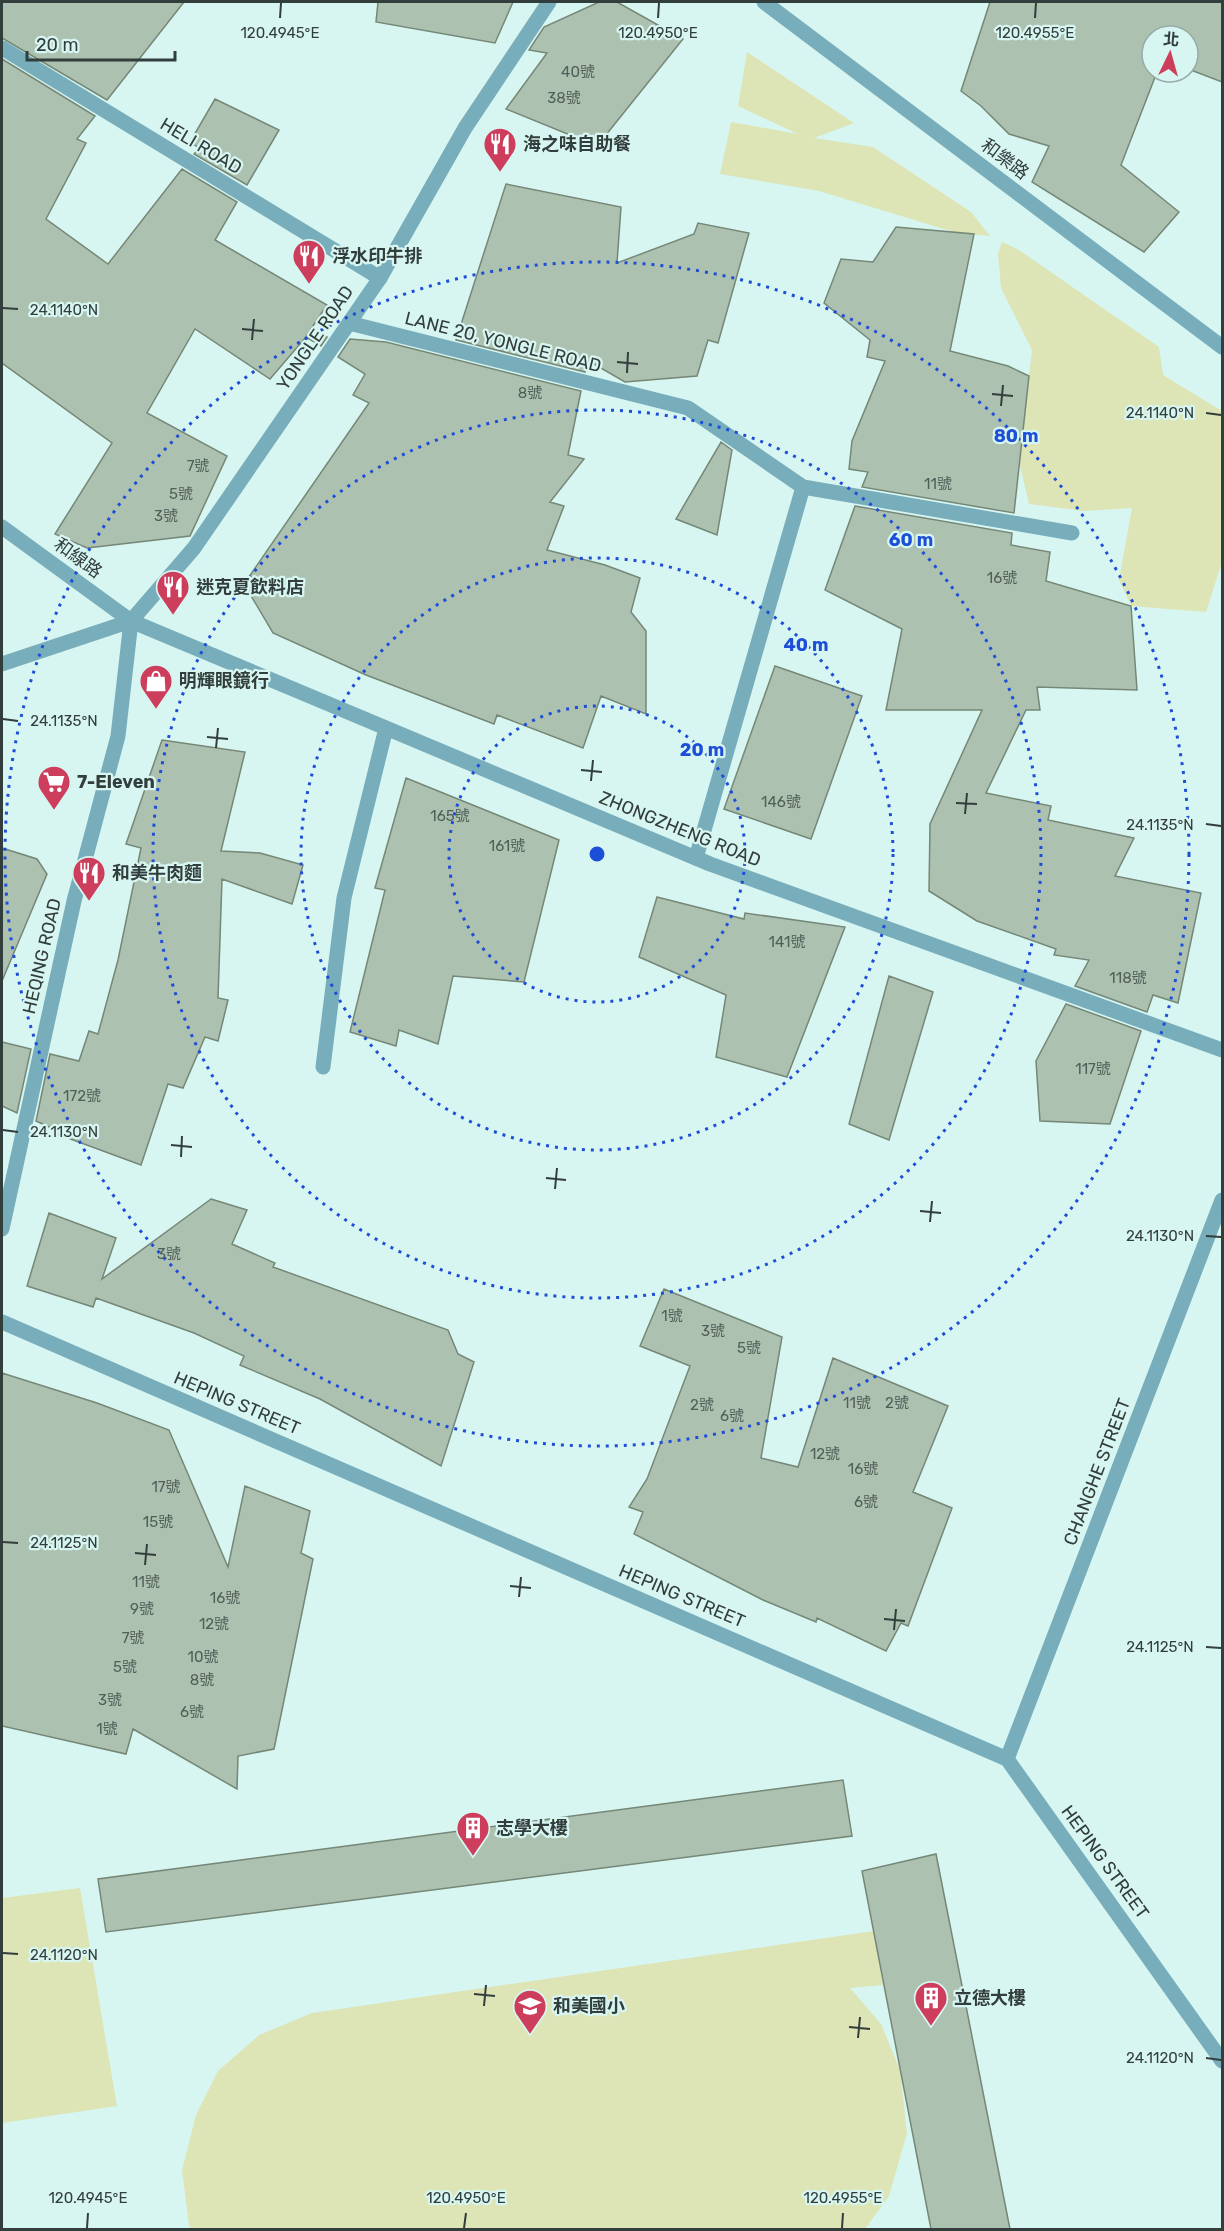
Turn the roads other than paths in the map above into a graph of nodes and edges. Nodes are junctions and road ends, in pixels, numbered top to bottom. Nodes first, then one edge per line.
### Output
1 (549, 2) edge
2 (764, 2) edge
3 (2, 48) edge
4 (380, 278) junction
5 (349, 323) junction
6 (1222, 347) edge
7 (803, 487) junction
8 (2, 527) edge
9 (1072, 533) dead end
10 (131, 621) junction
11 (2, 664) edge
12 (386, 728) junction
13 (696, 858) junction
14 (1222, 1050) edge
15 (323, 1067) dead end
16 (1222, 1200) edge
17 (2, 1229) edge
18 (2, 1322) edge
19 (1007, 1759) junction
20 (1220, 2052) edge

1 - 4 street, YONGLE ROAD
2 - 6 street, 和樂路
3 - 4 street, HELI ROAD
4 - 5 street, YONGLE ROAD
5 - 7 street, LANE 20, YONGLE ROAD
5 - 10 street, YONGLE ROAD
7 - 9 street
7 - 13 street
8 - 10 street, 和線路
10 - 11 street
10 - 12 street, ZHONGZHENG ROAD
10 - 17 street, HEQING ROAD
12 - 13 street, ZHONGZHENG ROAD
12 - 15 street
13 - 14 street, ZHONGZHENG ROAD
16 - 19 street, CHANGHE STREET
18 - 19 street, HEPING STREET
19 - 20 street, HEPING STREET

